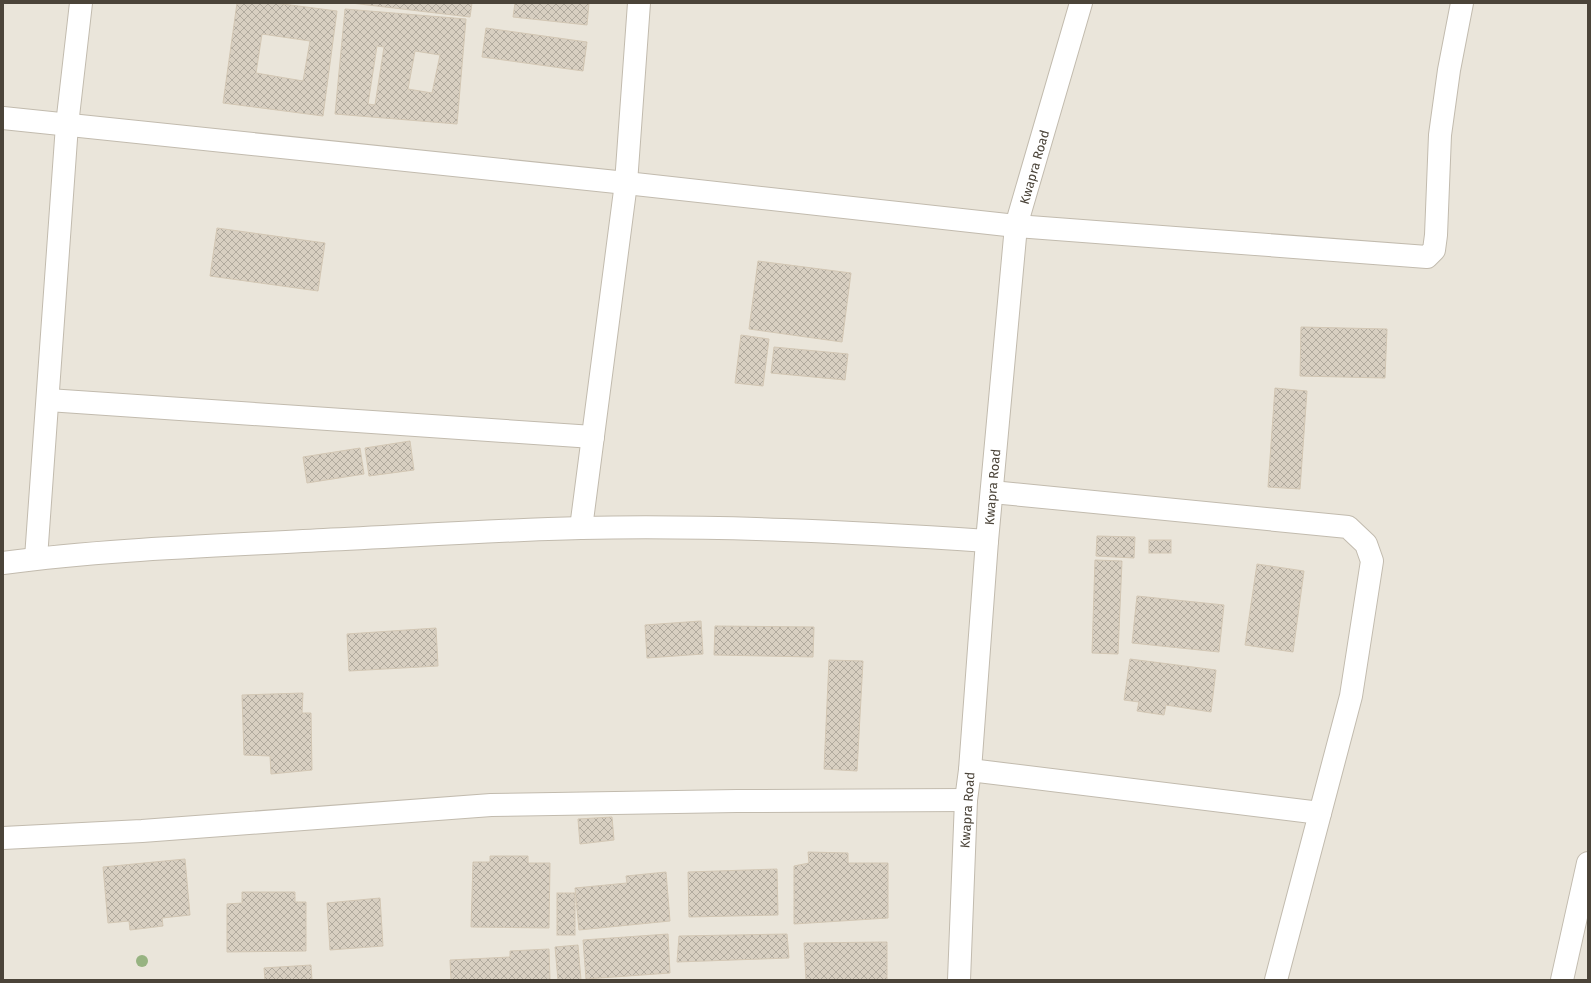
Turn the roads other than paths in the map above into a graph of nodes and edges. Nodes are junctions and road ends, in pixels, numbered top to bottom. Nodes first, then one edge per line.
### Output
1 (81, 3) edge
2 (639, 3) edge
3 (1080, 3) edge
4 (1462, 3) edge
5 (3, 118) edge
6 (67, 125) junction
7 (626, 183) junction
8 (1016, 226) junction
9 (48, 400) junction
10 (593, 437) junction
11 (992, 492) junction
12 (581, 528) junction
13 (987, 541) junction
14 (36, 558) junction
15 (3, 562) edge
16 (970, 770) junction
17 (966, 800) junction
18 (1320, 813) junction
19 (3, 838) edge
20 (1588, 863) edge
21 (958, 980) edge
22 (1276, 980) edge
23 (1562, 980) edge

1 - 6 street
2 - 7 street
3 - 8 street, Kwapra Road
4 - 8 street
5 - 6 street
6 - 7 street
6 - 9 street
7 - 8 street
7 - 10 street
8 - 11 street, Kwapra Road
9 - 10 street
9 - 14 street
10 - 12 street
11 - 13 street, Kwapra Road
11 - 18 street
12 - 13 street
12 - 14 street
13 - 16 street, Kwapra Road
14 - 15 street
16 - 17 street, Kwapra Road
16 - 18 street
17 - 19 street
17 - 21 street, Kwapra Road
18 - 22 street
20 - 23 street

